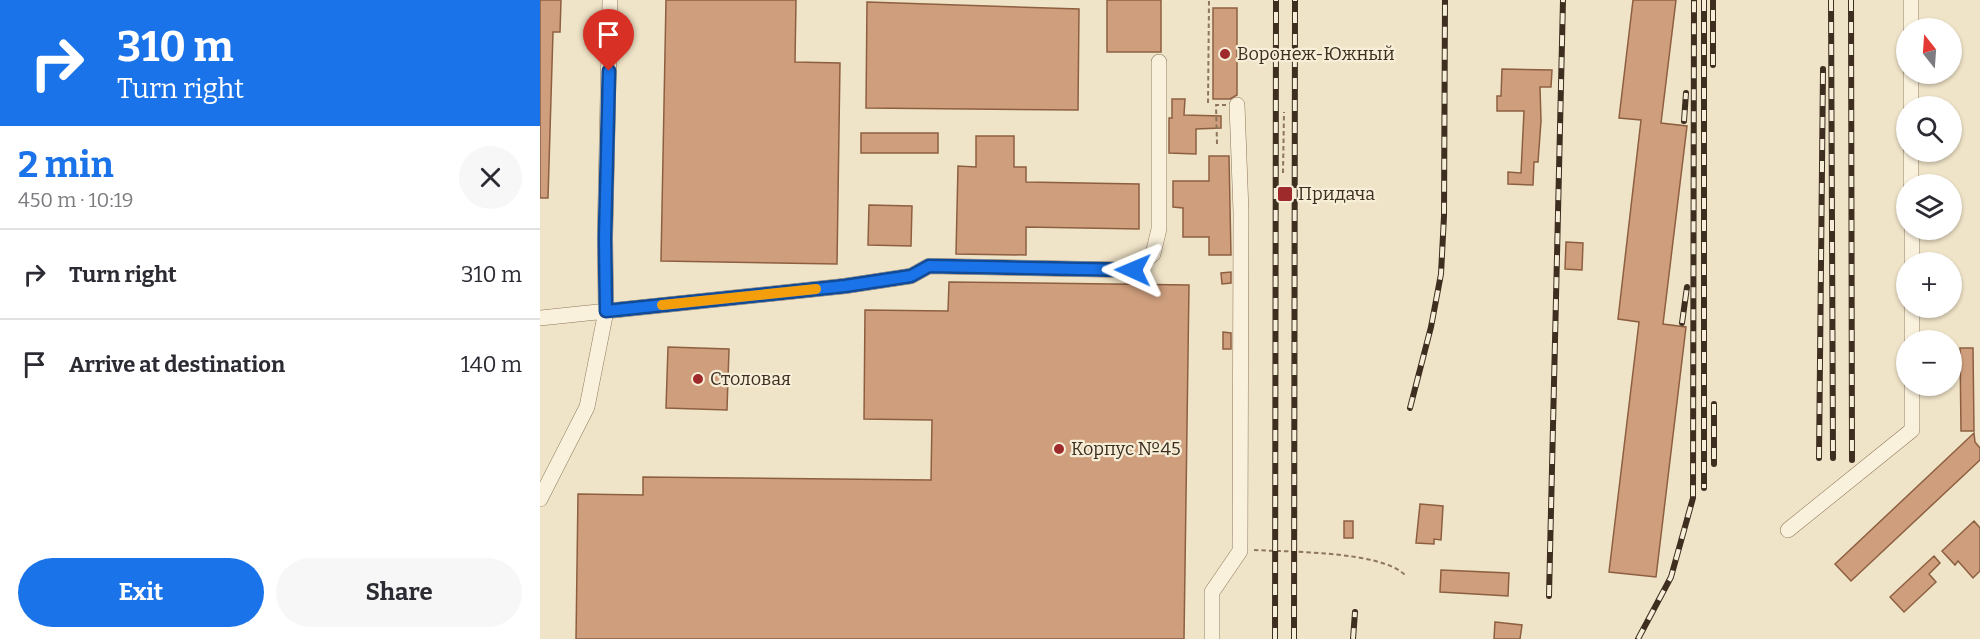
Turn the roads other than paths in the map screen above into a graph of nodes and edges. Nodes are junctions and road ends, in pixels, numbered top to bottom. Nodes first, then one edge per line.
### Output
1 (610, 0) edge
2 (1911, 0) edge
3 (1911, 18) edge
4 (1159, 62) dead end
5 (1238, 105) dead end
6 (606, 311) junction
7 (540, 318) edge
8 (1912, 396) edge
9 (540, 499) edge
10 (1788, 530) dead end
11 (1212, 639) edge

1 - 6 street
2 - 3 street
4 - 6 street
5 - 11 street
6 - 7 street
6 - 9 street
8 - 10 street

